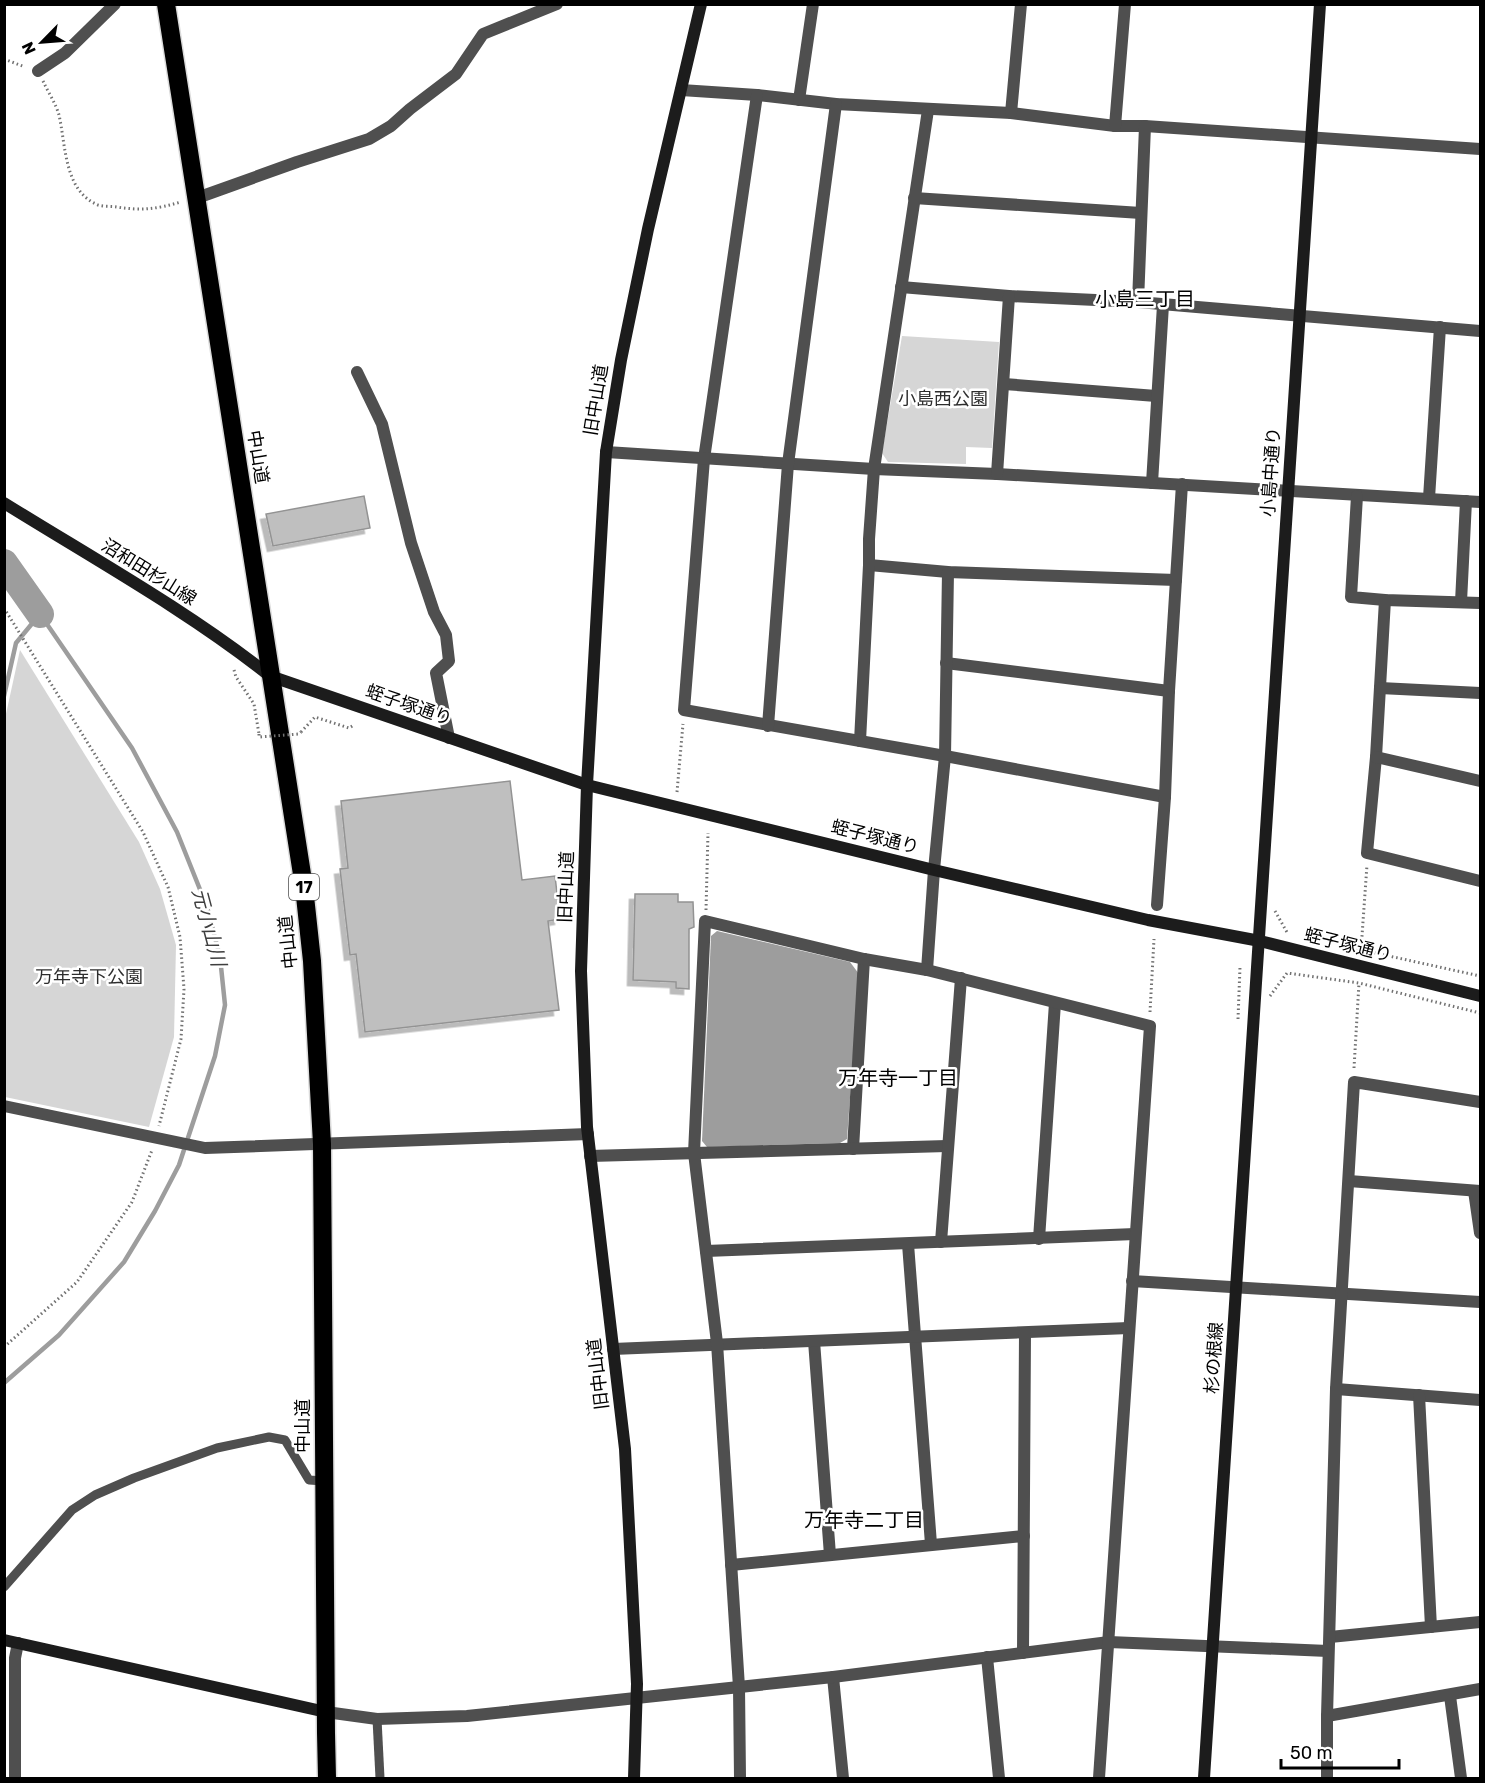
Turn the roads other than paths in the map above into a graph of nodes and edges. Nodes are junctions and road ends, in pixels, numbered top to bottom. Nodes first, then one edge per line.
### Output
1 (115, 4) edge
2 (166, 4) edge
3 (557, 4) edge
4 (700, 4) edge
5 (813, 4) edge
6 (1021, 4) edge
7 (1125, 4) edge
8 (1320, 4) edge
9 (38, 71) road end
10 (681, 90) junction
11 (758, 95) junction
12 (799, 100) junction
13 (836, 104) junction
14 (927, 110) junction
15 (1011, 113) junction
16 (1115, 126) junction
17 (1145, 126) junction
18 (1311, 138) junction
19 (1480, 149) edge
20 (197, 198) junction
21 (914, 198) junction
22 (1141, 213) junction
23 (901, 287) junction
24 (1009, 296) junction
25 (1138, 302) junction
26 (1163, 305) junction
27 (1300, 316) junction
28 (1440, 327) junction
29 (1480, 331) edge
30 (357, 372) dead end
31 (1004, 384) junction
32 (1156, 396) junction
33 (606, 452) junction
34 (704, 459) junction
35 (788, 464) junction
36 (874, 469) junction
37 (997, 474) junction
38 (1152, 483) junction
39 (1182, 484) junction
40 (1288, 490) junction
41 (1357, 496) junction
42 (1429, 498) junction
43 (1466, 501) junction
44 (1480, 502) edge
45 (4, 503) edge
46 (869, 565) junction
47 (948, 572) junction
48 (1176, 580) junction
49 (1385, 600) junction
50 (1461, 602) junction
51 (1480, 603) edge
52 (946, 663) junction
53 (270, 676) junction
54 (1380, 688) junction
55 (1169, 691) junction
56 (1480, 693) edge
57 (768, 726) junction
58 (448, 738) junction
59 (860, 741) junction
60 (945, 756) junction
61 (1376, 757) junction
62 (1480, 781) edge
63 (586, 785) junction
64 (1165, 797) junction
65 (934, 870) junction
66 (1480, 881) edge
67 (1157, 905) dead end
68 (1260, 941) junction
69 (864, 958) junction
70 (927, 970) junction
71 (961, 978) junction
72 (1480, 996) edge
73 (1055, 1003) junction
74 (1480, 1102) edge
75 (4, 1106) edge
76 (588, 1134) junction
77 (322, 1144) junction
78 (947, 1146) junction
79 (853, 1149) junction
80 (694, 1152) junction
81 (590, 1156) junction
82 (1349, 1180) junction
83 (1477, 1191) edge
84 (1480, 1233) edge
85 (1135, 1234) junction
86 (1039, 1239) junction
87 (941, 1242) junction
88 (908, 1244) junction
89 (706, 1251) junction
90 (1132, 1281) junction
91 (1237, 1287) junction
92 (1340, 1294) junction
93 (1480, 1302) edge
94 (1129, 1328) junction
95 (1025, 1333) junction
96 (914, 1337) junction
97 (814, 1341) junction
98 (717, 1343) junction
99 (613, 1349) junction
100 (1336, 1389) junction
101 (1419, 1395) junction
102 (1480, 1400) edge
103 (324, 1481) junction
104 (1024, 1536) junction
105 (931, 1544) junction
106 (830, 1555) junction
107 (731, 1565) junction
108 (4, 1587) edge
109 (1480, 1622) edge
110 (1431, 1627) junction
111 (1329, 1637) junction
112 (4, 1640) edge
113 (1108, 1642) junction
114 (18, 1643) junction
115 (1211, 1646) junction
116 (1328, 1651) junction
117 (1023, 1653) junction
118 (987, 1657) junction
119 (833, 1677) junction
120 (739, 1687) junction
121 (1480, 1689) edge
122 (1450, 1696) junction
123 (636, 1698) junction
124 (326, 1712) junction
125 (1327, 1716) junction
126 (377, 1719) junction
127 (15, 1779) edge
128 (327, 1779) edge
129 (380, 1779) edge
130 (634, 1779) edge
131 (740, 1779) edge
132 (843, 1779) edge
133 (999, 1779) edge
134 (1099, 1779) edge
135 (1204, 1779) edge
136 (1327, 1779) edge
137 (1461, 1779) edge

1 - 9 street
2 - 20 highway, 中山道 / 17
3 - 20 street
4 - 10 street, 旧中山道
5 - 12 street
6 - 15 street
7 - 16 street
8 - 18 street, 小島中通り
10 - 11 street
10 - 33 street, 旧中山道
11 - 12 street
11 - 34 street
12 - 13 street
13 - 14 street
13 - 35 street
14 - 15 street
14 - 21 street
15 - 16 street
16 - 17 street
17 - 18 street
17 - 22 street
18 - 19 street
18 - 27 street, 小島中通り
20 - 53 highway, 中山道 / 17
21 - 22 street
21 - 23 street
22 - 25 street
23 - 24 street
23 - 36 street
24 - 25 street
24 - 31 street
25 - 26 street
26 - 27 street
26 - 32 street
27 - 28 street
27 - 40 street, 小島中通り
28 - 29 street
28 - 42 street
30 - 58 street
31 - 32 street
31 - 37 street
32 - 38 street
33 - 34 street
33 - 63 street, 旧中山道
34 - 35 street
34 - 57 street
35 - 36 street
35 - 57 street
36 - 37 street
36 - 46 street
37 - 38 street
38 - 39 street
39 - 40 street
39 - 48 street
40 - 41 street
40 - 68 street, 小島中通り
41 - 42 street
41 - 49 street
42 - 43 street
43 - 44 street
43 - 50 street
45 - 53 street, 沼和田杉山線
46 - 47 street
46 - 59 street
47 - 48 street
47 - 52 street
48 - 55 street
49 - 50 street
49 - 54 street
50 - 51 street
52 - 55 street
52 - 60 street
53 - 58 street, 蛭子塚通り
53 - 77 highway, 中山道 / 17
54 - 56 street
54 - 61 street
55 - 64 street
57 - 59 street
58 - 63 street, 蛭子塚通り
59 - 60 street
60 - 64 street
60 - 65 street
61 - 62 street
61 - 66 street
63 - 65 street, 蛭子塚通り
63 - 76 street, 旧中山道
64 - 67 street
65 - 68 street, 蛭子塚通り
65 - 70 street
68 - 72 street, 蛭子塚通り
68 - 91 street, 杉の根線
69 - 70 street
69 - 79 street
69 - 80 street
70 - 71 street
71 - 73 street
71 - 78 street
73 - 85 street
73 - 86 street
74 - 82 street
75 - 77 street
76 - 77 street
76 - 81 street, 旧中山道
77 - 103 highway, 中山道 / 17
78 - 79 street
78 - 87 street
79 - 80 street
80 - 81 street
80 - 89 street
81 - 99 street, 旧中山道
82 - 83 street
82 - 92 street
83 - 84 street
85 - 86 street
85 - 90 street
86 - 87 street
87 - 88 street
88 - 89 street
88 - 96 street
89 - 98 street
90 - 91 street
90 - 94 street
91 - 92 street
91 - 115 street, 杉の根線
92 - 93 street
92 - 100 street
94 - 95 street
94 - 113 street
95 - 96 street
95 - 104 street
96 - 97 street
96 - 105 street
97 - 98 street
97 - 106 street
98 - 99 street
98 - 107 street
99 - 123 street, 旧中山道
100 - 101 street
100 - 111 street
101 - 102 street
101 - 110 street
103 - 108 lane
103 - 124 highway, 中山道 / 17
104 - 105 street
104 - 117 street
105 - 106 street
106 - 107 street
107 - 120 street
109 - 110 street
110 - 111 street
111 - 116 street
112 - 114 street
113 - 115 street
113 - 117 street
113 - 134 street
114 - 124 street
114 - 127 street
115 - 116 street
115 - 135 street, 杉の根線
116 - 125 street
117 - 118 street
118 - 119 street
118 - 133 street
119 - 120 street
119 - 132 street
120 - 123 street
120 - 131 street
121 - 122 street
122 - 125 street
122 - 137 street
123 - 126 street
123 - 130 street, 旧中山道
124 - 126 street
124 - 128 highway, 中山道 / 17
125 - 136 street
126 - 129 lane

